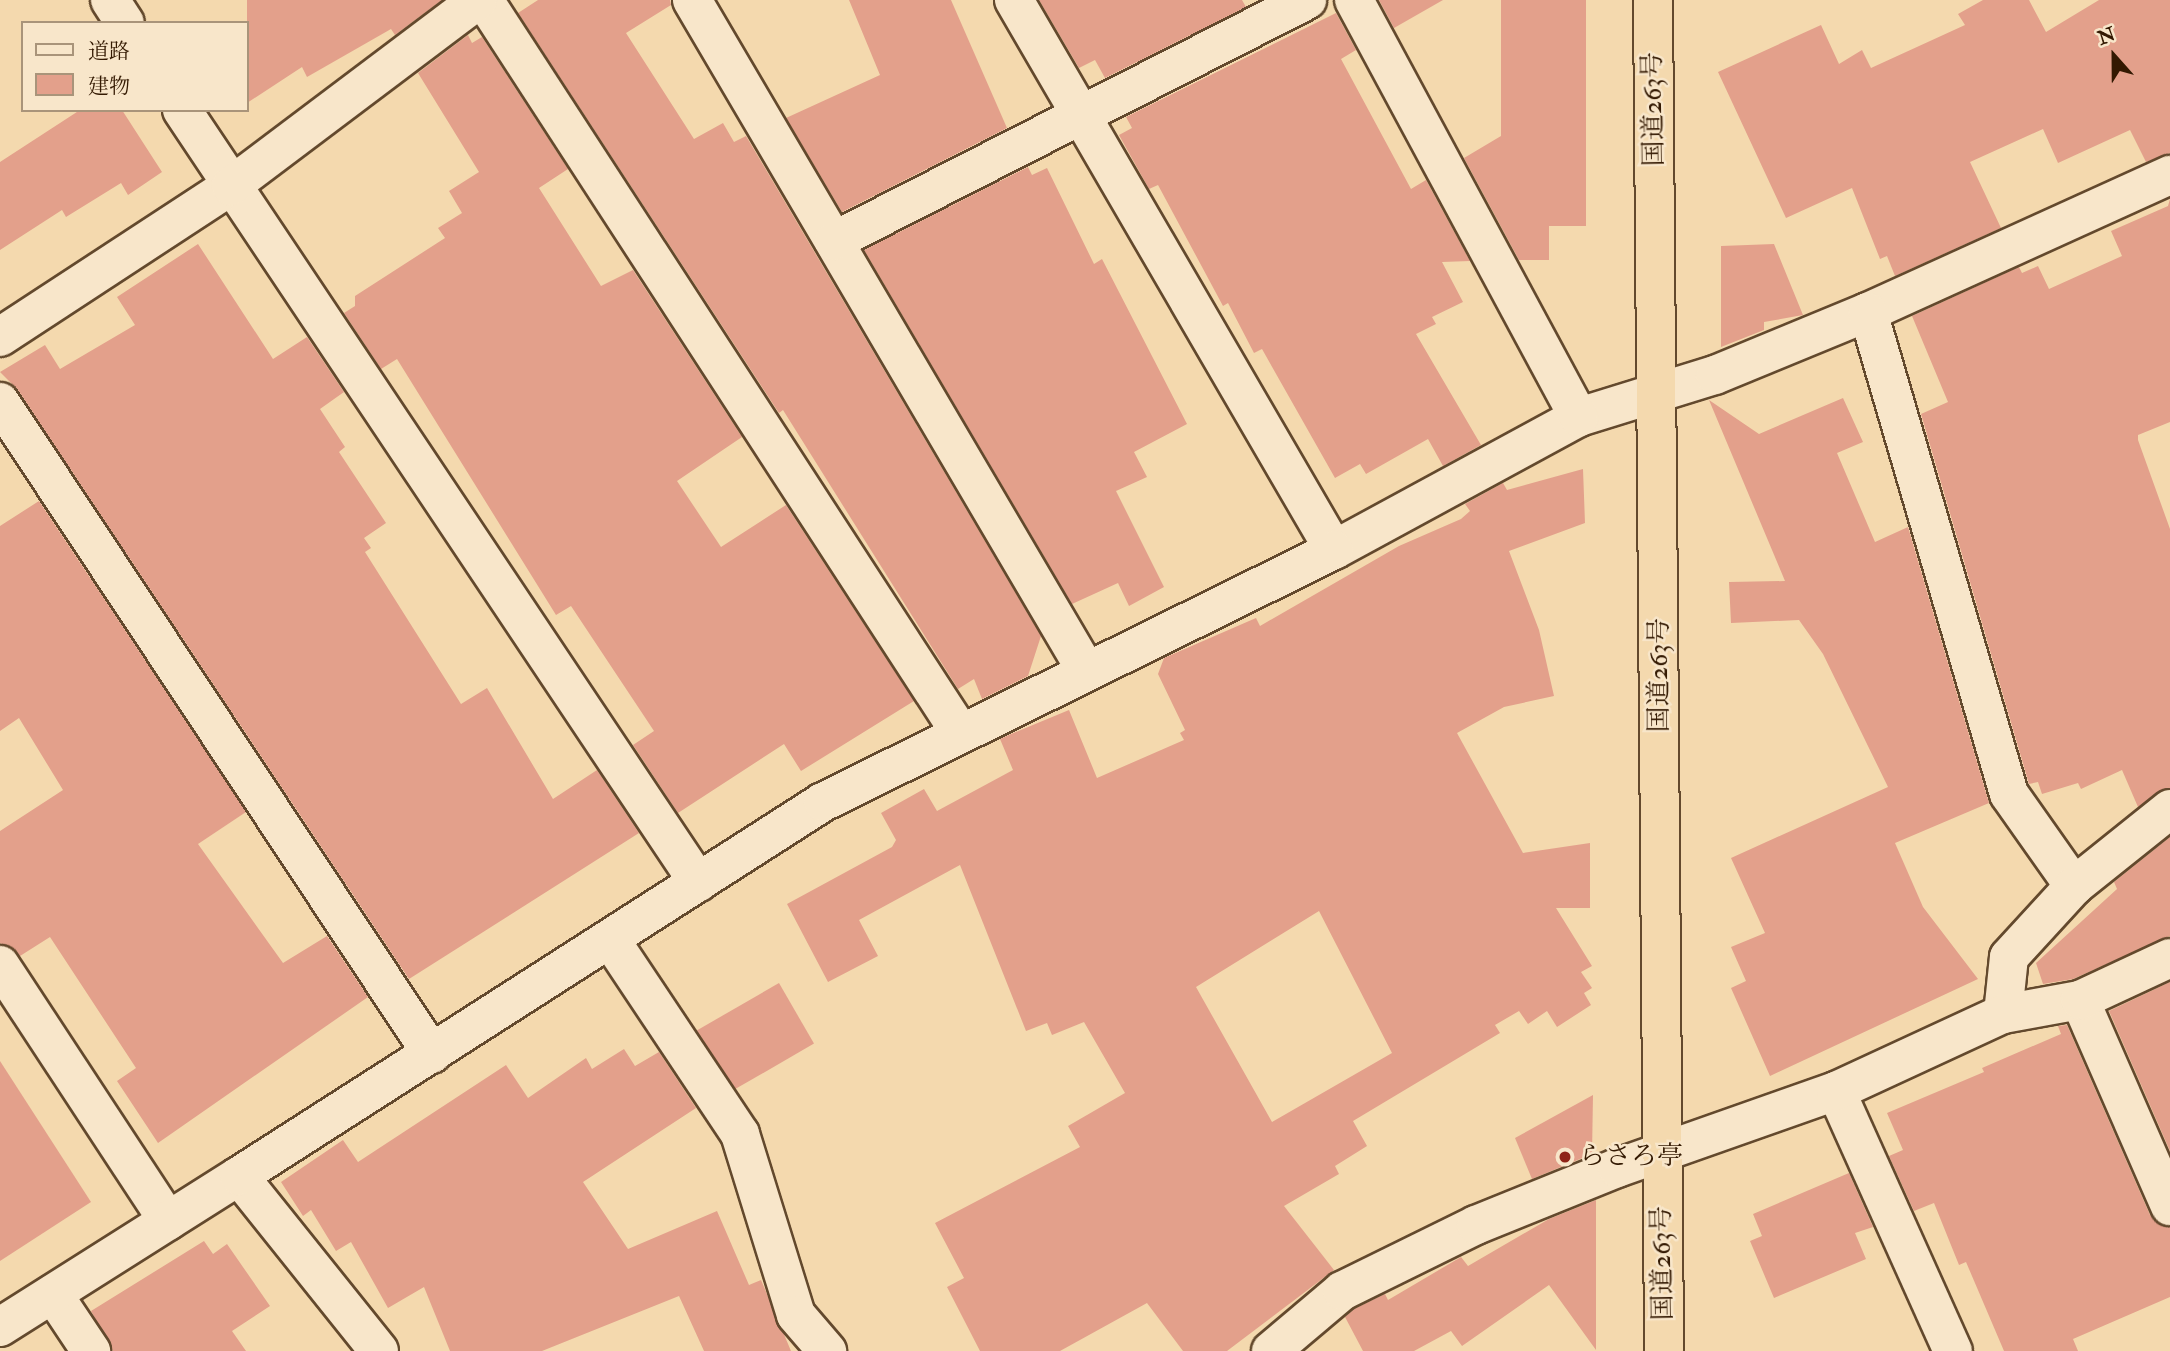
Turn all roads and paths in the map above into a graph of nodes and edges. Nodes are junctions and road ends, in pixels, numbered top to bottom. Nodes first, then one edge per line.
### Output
1 (110, 0) edge
2 (478, 0) edge
3 (484, 0) edge
4 (692, 0) edge
5 (1014, 0) edge
6 (1307, 0) edge
7 (1354, 0) edge
8 (1653, 0) edge
9 (124, 21) edge
10 (183, 112) edge
11 (1082, 116) junction
12 (2170, 175) edge
13 (231, 186) junction
14 (834, 241) junction
15 (1868, 312) junction
16 (0, 337) edge
17 (1659, 393) junction
18 (0, 402) edge
19 (1579, 416) junction
20 (1334, 550) junction
21 (1087, 672) junction
22 (961, 734) junction
23 (2170, 808) edge
24 (698, 882) junction
25 (2074, 886) junction
26 (610, 939) junction
27 (2170, 958) edge
28 (0, 965) edge
29 (2080, 1000) junction
30 (11, 1007) edge
31 (2003, 1014) junction
32 (432, 1054) junction
33 (1836, 1091) junction
34 (1661, 1156) junction
35 (239, 1176) junction
36 (2170, 1206) edge
37 (168, 1221) junction
38 (53, 1294) junction
39 (0, 1327) edge
40 (91, 1351) edge
41 (379, 1351) edge
42 (827, 1351) edge
43 (1271, 1351) edge
44 (1664, 1351) edge
45 (1953, 1351) edge

1 - 9 street
2 - 13 street
3 - 22 street
4 - 14 street
5 - 11 street
6 - 11 street
7 - 19 street
8 - 17 highway, 国道263号
10 - 13 street
11 - 14 street
11 - 20 street
12 - 15 street
13 - 16 street
13 - 24 street
14 - 21 street
15 - 17 street
15 - 25 street
17 - 19 street
17 - 34 highway, 国道263号
18 - 32 street
19 - 20 street
20 - 21 street
21 - 22 street
22 - 24 street
23 - 25 street
24 - 26 street
25 - 31 street
26 - 32 street
26 - 42 street
27 - 29 street
28 - 30 street
29 - 31 street
29 - 36 street
30 - 37 street
31 - 33 street
32 - 35 street
33 - 34 street
33 - 45 street
34 - 43 street
34 - 44 highway, 国道263号
35 - 37 street
35 - 41 street
37 - 38 street
38 - 39 street
38 - 40 street

